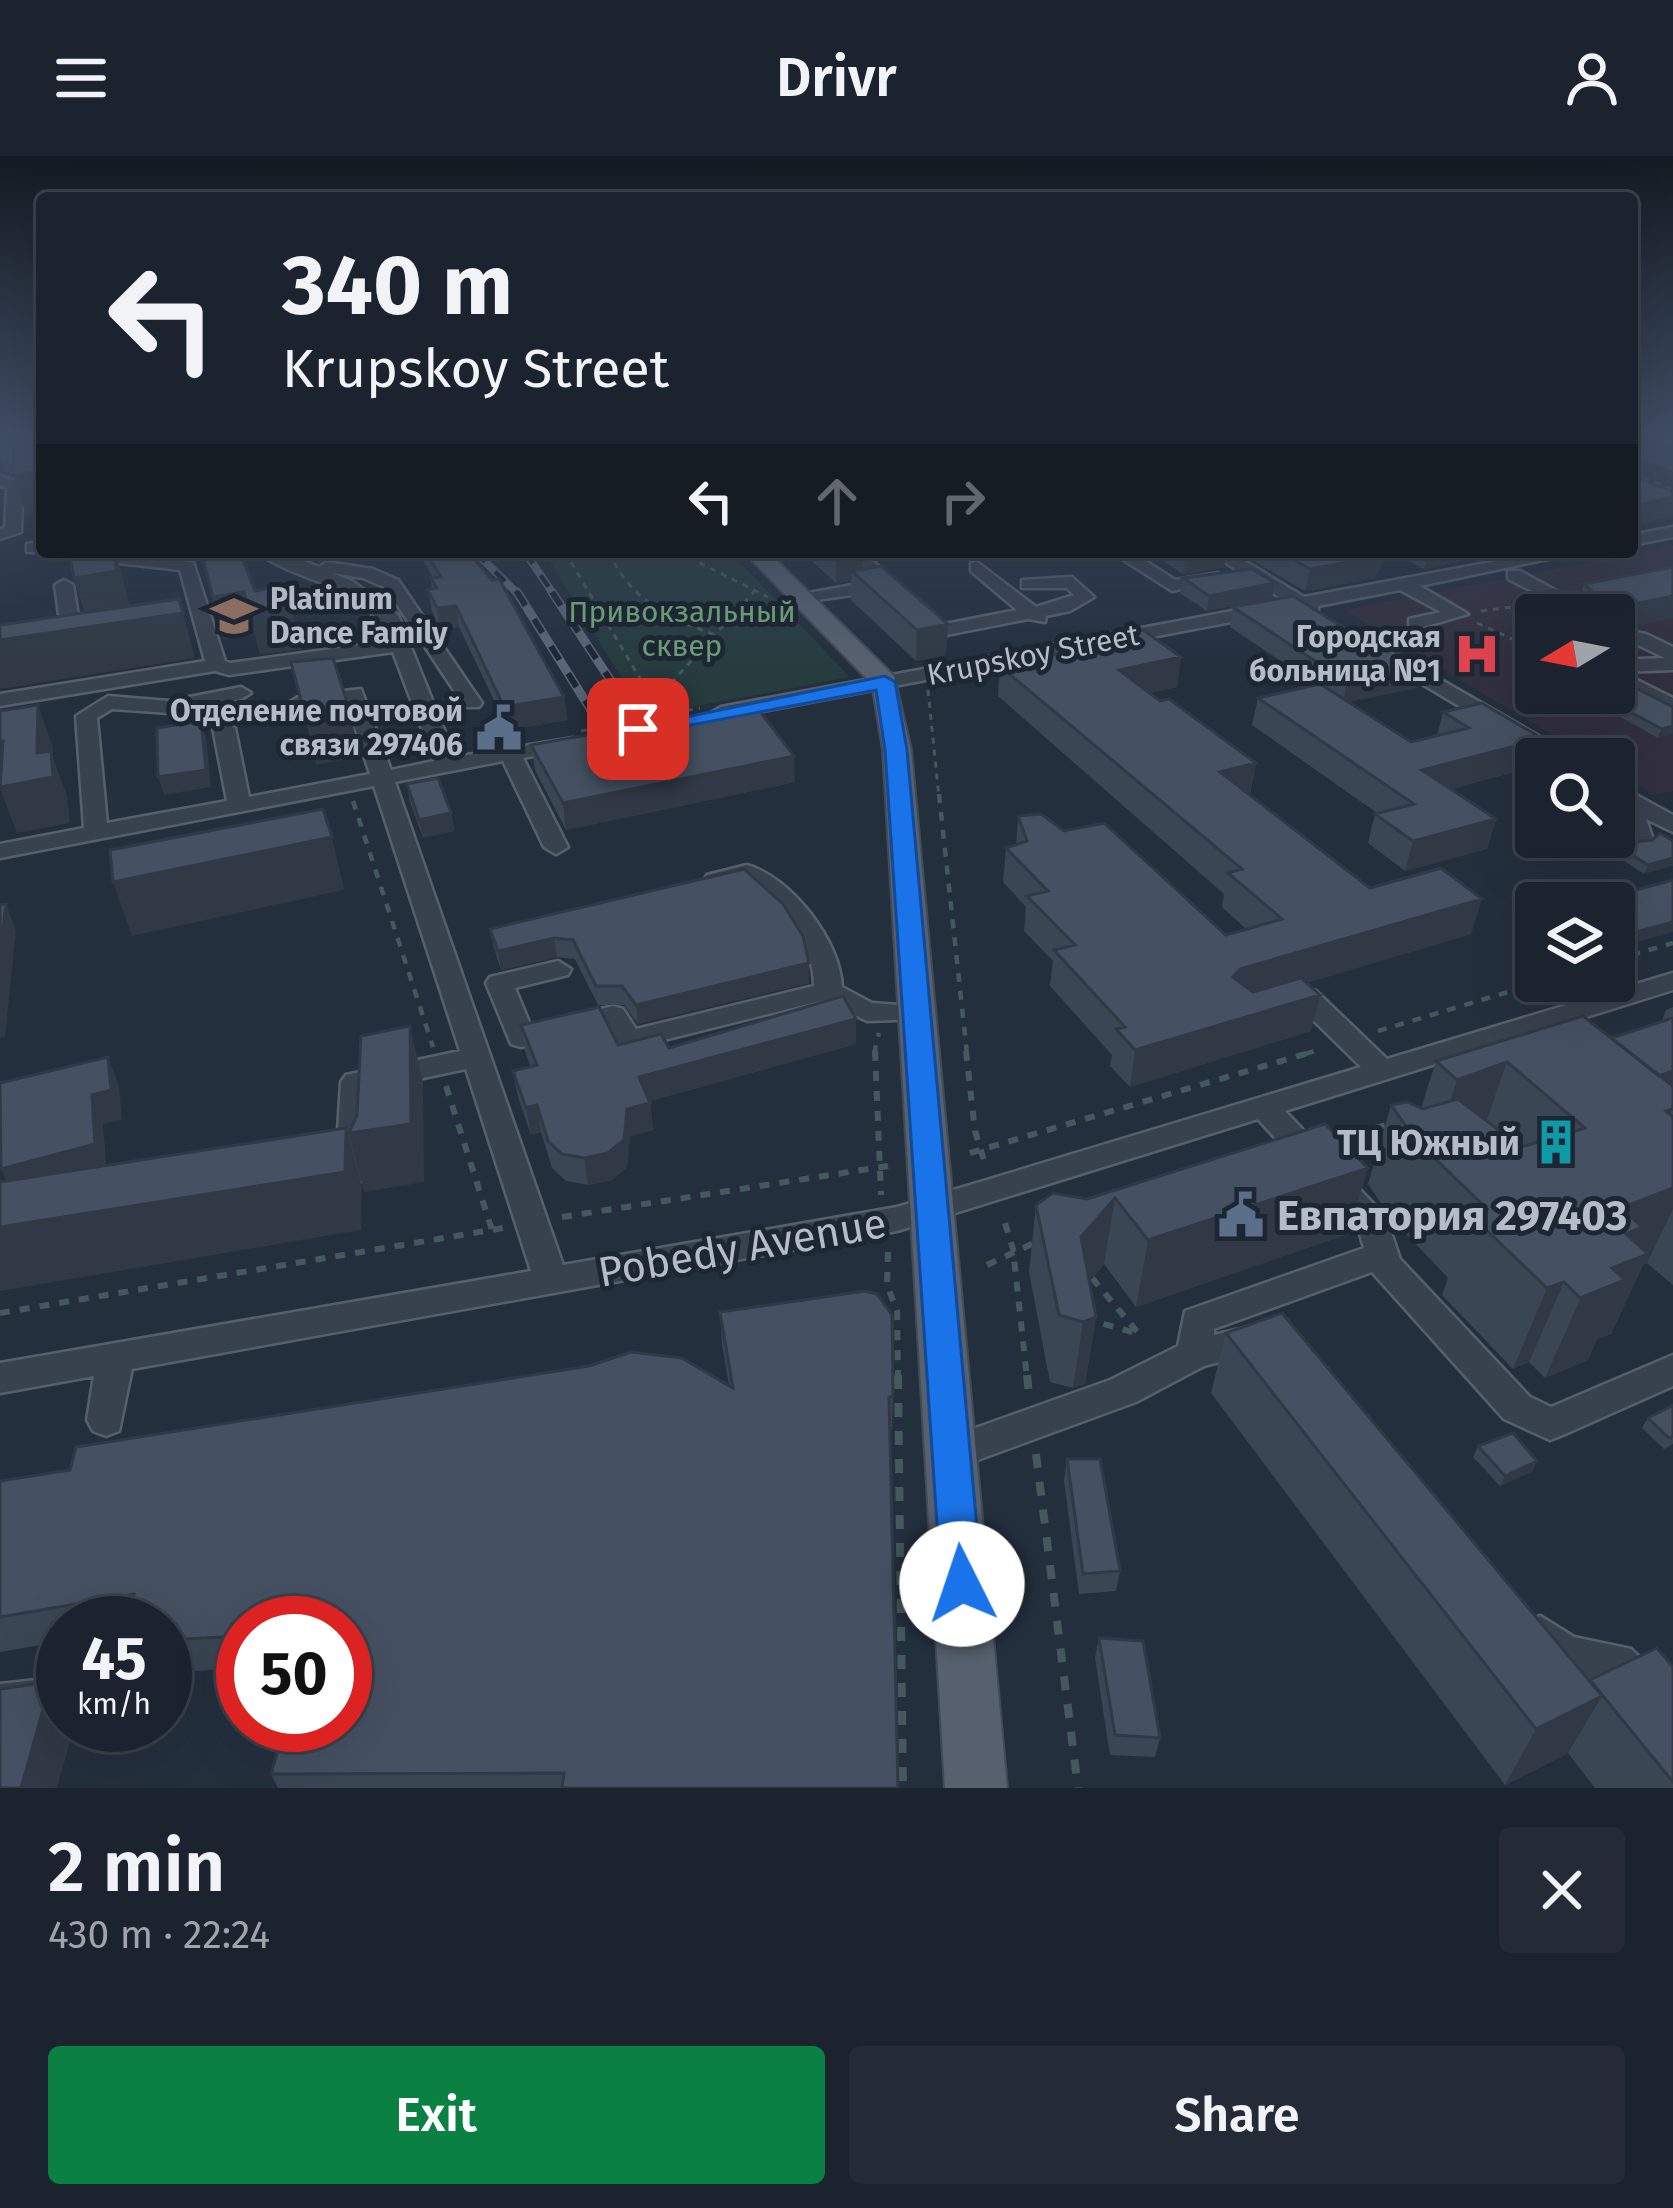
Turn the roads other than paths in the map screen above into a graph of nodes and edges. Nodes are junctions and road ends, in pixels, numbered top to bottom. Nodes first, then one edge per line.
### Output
1 (6, 514) edge
2 (1673, 532) edge
3 (0, 534) edge
4 (1638, 539) edge
5 (112, 558) edge
6 (269, 558) edge
7 (761, 558) edge
8 (859, 558) edge
9 (1129, 558) edge
10 (1228, 558) edge
11 (1541, 558) edge
12 (294, 566) junction
13 (977, 567) dead end
14 (1252, 572) junction
15 (1514, 574) dead end
16 (888, 584) junction
17 (1028, 584) dead end
18 (64, 585) dead end
19 (1404, 585) junction
20 (1544, 594) edge
21 (803, 599) junction
22 (1303, 604) junction
23 (1033, 613) junction
24 (1326, 618) edge
25 (1416, 623) dead end
26 (206, 631) junction
27 (1673, 631) edge
28 (184, 635) edge
29 (1635, 637) edge
30 (1639, 638) junction
31 (1366, 642) edge
32 (401, 645) junction
33 (1076, 647) junction
34 (96, 650) edge
35 (1673, 660) edge
36 (1635, 664) edge
37 (216, 665) junction
38 (885, 682) junction
39 (1635, 687) edge
40 (241, 693) dead end
41 (0, 700) edge
42 (300, 702) edge
43 (472, 703) dead end
44 (1673, 706) edge
45 (697, 718) edge
46 (224, 728) dead end
47 (1527, 738) edge
48 (580, 740) edge
49 (510, 754) junction
50 (447, 766) junction
51 (379, 778) junction
52 (1635, 802) edge
53 (239, 805) junction
54 (1645, 808) junction
55 (1673, 825) edge
56 (96, 833) junction
57 (1641, 839) edge
58 (556, 847) dead end
59 (0, 851) edge
60 (681, 888) edge
61 (559, 969) dead end
62 (1673, 981) edge
63 (828, 992) junction
64 (1264, 1009) edge
65 (917, 1013) junction
66 (1507, 1033) junction
67 (474, 1058) junction
68 (1539, 1059) edge
69 (1382, 1071) junction
70 (1264, 1108) junction
71 (304, 1180) edge
72 (934, 1209) junction
73 (1382, 1255) junction
74 (552, 1282) junction
75 (1195, 1354) junction
76 (1291, 1354) edge
77 (115, 1358) junction
78 (1673, 1370) edge
79 (0, 1378) edge
80 (106, 1420) dead end
81 (953, 1453) junction
82 (1502, 1606) edge
83 (36, 1702) edge
84 (0, 1706) edge
85 (1673, 1720) edge
86 (976, 1788) edge

1 - 3 street
2 - 4 street
5 - 26 street
6 - 12 street
7 - 21 main road
8 - 16 street
9 - 14 street
10 - 14 street
11 - 19 street, Krupskoy Street
12 - 32 street
12 - 43 street
13 - 23 street
14 - 22 street
15 - 20 street
16 - 21 street
16 - 23 street
17 - 23 street
18 - 34 street
19 - 22 street, Krupskoy Street
19 - 25 street
21 - 38 main road
22 - 24 street
22 - 33 street, Krupskoy Street
23 - 33 street
26 - 28 street
26 - 37 street
27 - 30 street
29 - 30 street
30 - 35 street
31 - 47 street
32 - 37 street
32 - 50 street
33 - 38 street, Krupskoy Street
35 - 36 street
37 - 41 street
38 - 45 street, Krupskoy Street
38 - 65 main road
39 - 44 street
40 - 56 street
42 - 51 street
46 - 53 street
48 - 49 street
49 - 50 street
49 - 58 street
50 - 51 street
51 - 53 street
51 - 67 street
52 - 54 street
53 - 56 street
54 - 55 street
54 - 57 street
56 - 59 street
60 - 63 street
61 - 63 street
62 - 66 street, Pobedy Avenue
63 - 65 street
64 - 69 street
65 - 72 main road
66 - 68 street
66 - 69 street, Pobedy Avenue
67 - 71 street
67 - 74 street
69 - 70 street, Pobedy Avenue
70 - 72 street, Pobedy Avenue
70 - 73 street
72 - 74 street, Pobedy Avenue
72 - 81 main road
73 - 75 street
73 - 78 street
74 - 77 street, Pobedy Avenue
75 - 76 street
75 - 81 street
77 - 79 street, Pobedy Avenue
77 - 80 street
81 - 86 main road
82 - 85 street
83 - 84 street

